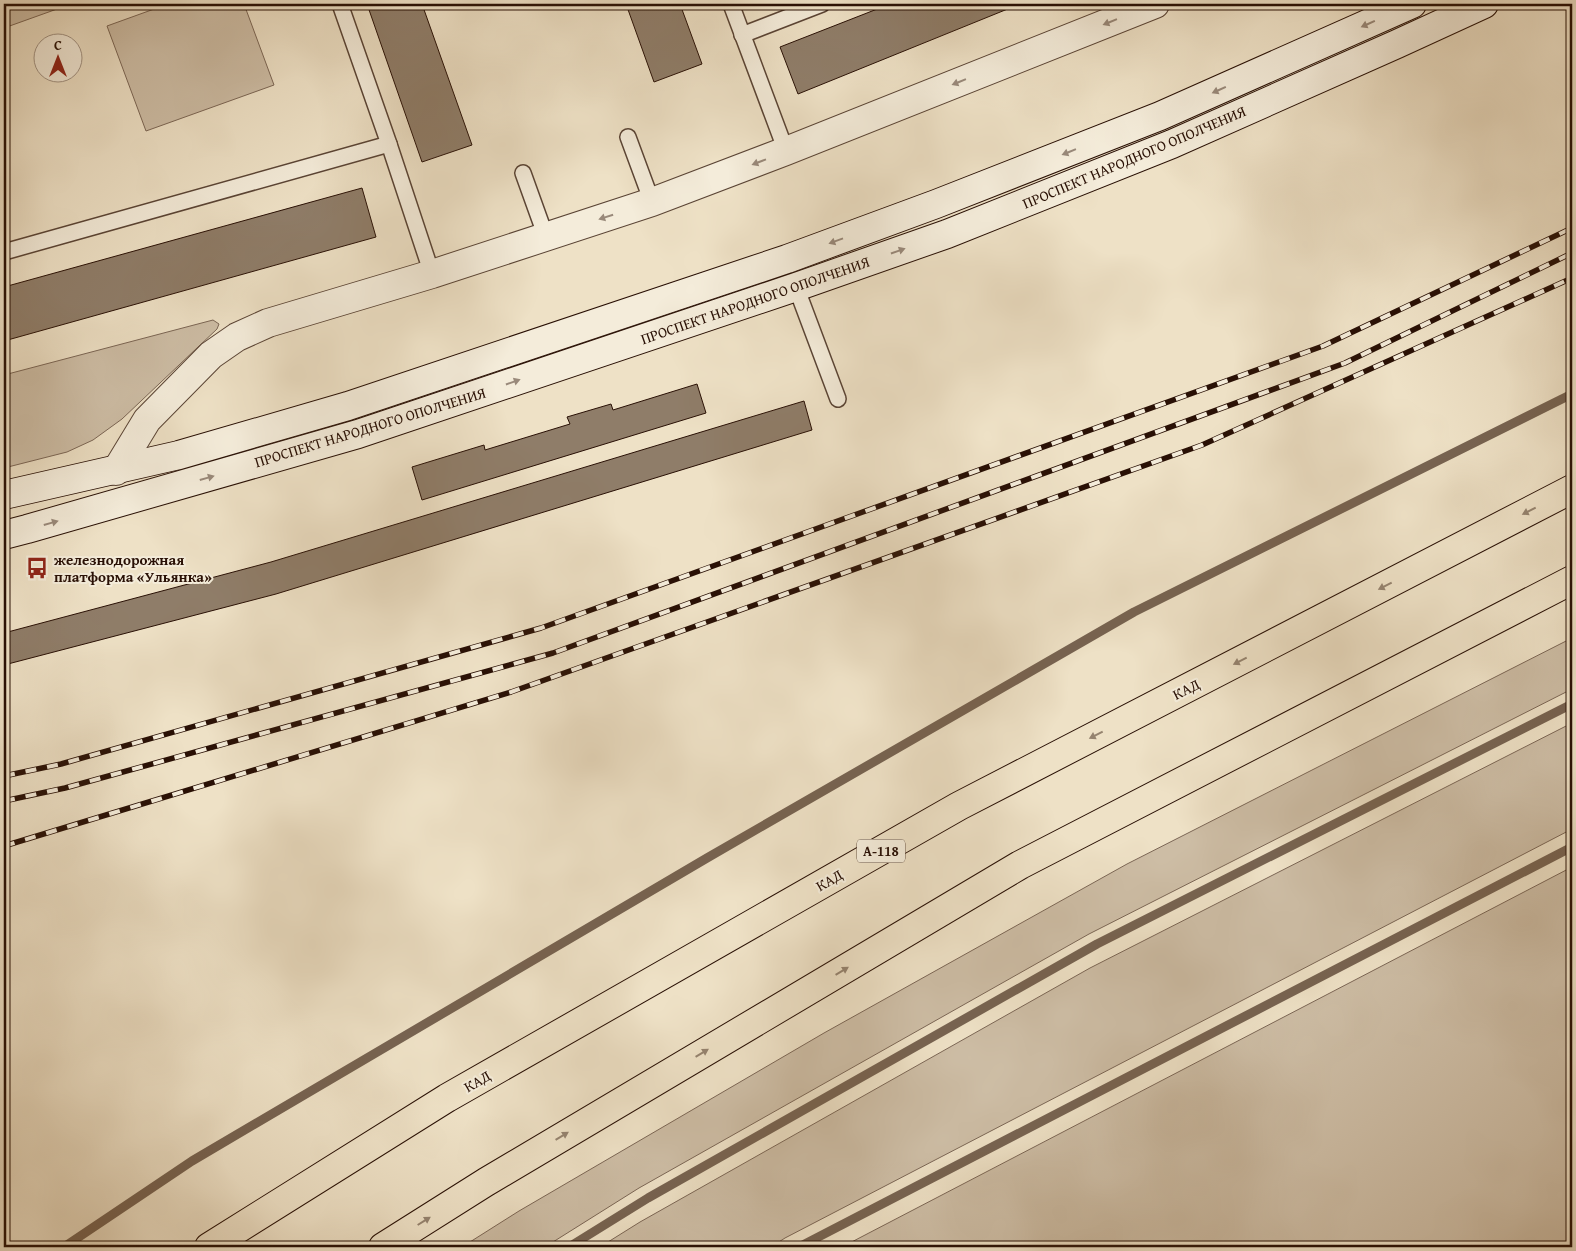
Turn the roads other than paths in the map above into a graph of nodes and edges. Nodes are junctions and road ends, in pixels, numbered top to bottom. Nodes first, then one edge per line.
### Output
1 (340, 4) edge
2 (731, 4) edge
3 (822, 4) edge
4 (1155, 4) edge
5 (1412, 4) edge
6 (1484, 4) edge
7 (742, 35) junction
8 (628, 137) dead end
9 (388, 144) junction
10 (786, 151) junction
11 (523, 173) dead end
12 (652, 202) junction
13 (546, 237) junction
14 (4, 250) edge
15 (432, 274) junction
16 (796, 287) junction
17 (838, 398) dead end
18 (116, 471) junction
19 (1572, 489) edge
20 (4, 495) edge
21 (4, 535) edge
22 (1572, 580) edge
23 (209, 1247) edge
24 (382, 1247) edge

1 - 9 lane
2 - 7 lane
3 - 7 lane
4 -> 10 main road
5 -> 18 main road, ПРОСПЕКТ НАРОДНОГО ОПОЛЧЕНИЯ
16 -> 6 main road, ПРОСПЕКТ НАРОДНОГО ОПОЛЧЕНИЯ
7 - 10 lane
8 - 12 lane
9 - 14 lane
9 - 15 lane
10 -> 12 main road
11 - 13 lane
12 -> 13 main road
13 - 15 main road
15 - 18 main road
16 - 17 lane
21 -> 16 main road, ПРОСПЕКТ НАРОДНОГО ОПОЛЧЕНИЯ
18 - 20 main road, ПРОСПЕКТ НАРОДНОГО ОПОЛЧЕНИЯ
19 -> 23 highway, КАД / А-118
24 -> 22 highway

